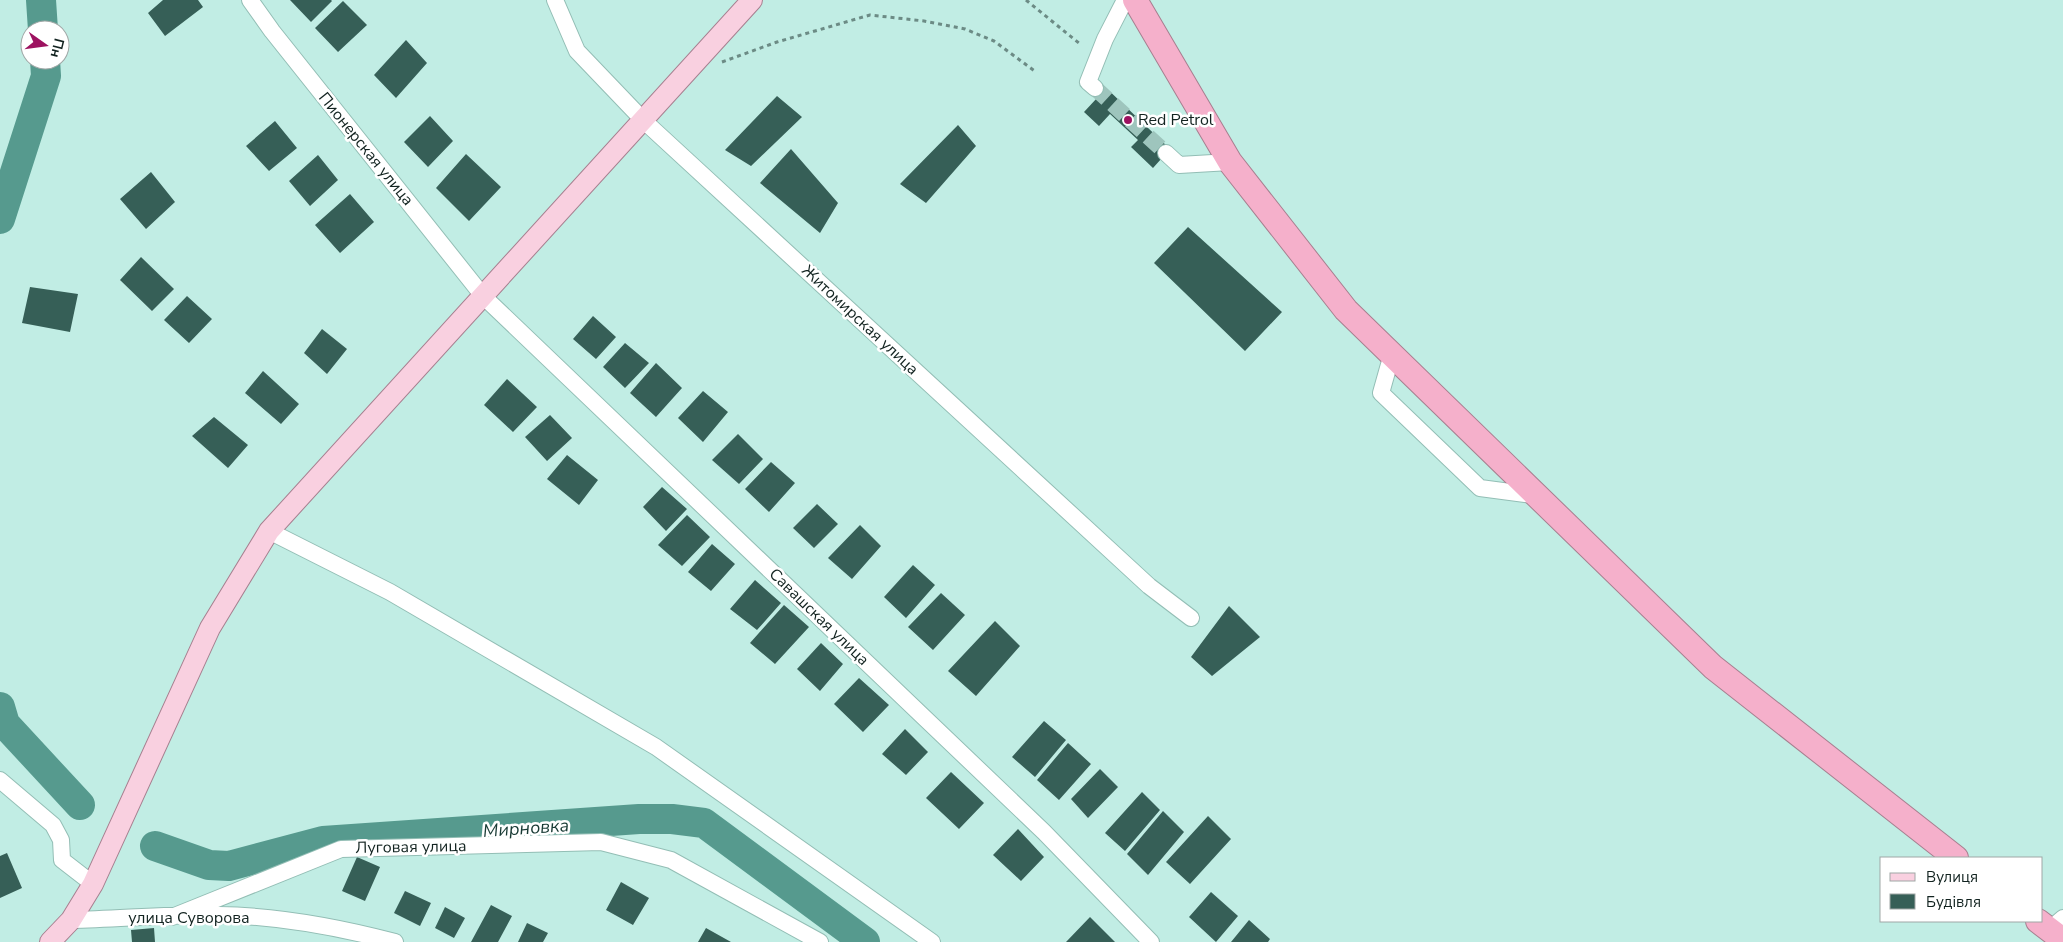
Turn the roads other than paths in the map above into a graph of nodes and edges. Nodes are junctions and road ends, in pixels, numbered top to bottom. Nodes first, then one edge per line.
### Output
1 (250, 0) edge
2 (555, 0) edge
3 (752, 0) edge
4 (1125, 0) edge
5 (1135, 0) edge
6 (1095, 88) tunnel mouth
7 (643, 120) junction
8 (1166, 153) tunnel mouth
9 (1230, 162) junction
10 (483, 296) junction
11 (1392, 354) junction
12 (1540, 496) junction
13 (269, 531) junction
14 (1191, 618) dead end
15 (0, 780) edge
16 (1955, 857) edge
17 (93, 884) junction
18 (172, 917) junction
19 (71, 920) junction
20 (337, 936) edge
21 (50, 942) edge
22 (395, 942) edge
23 (820, 942) edge
24 (932, 942) edge
25 (1151, 942) edge

1 - 10 street, Пионерская улица
2 - 7 street, Житомирская улица
3 - 7 main road
4 - 6 street
5 - 9 highway
7 - 10 main road
7 - 14 street, Житомирская улица
8 - 9 street
9 - 11 highway
10 - 13 main road
10 - 25 street, Савашская улица
11 - 12 highway
11 - 12 street
12 - 16 highway
13 - 17 main road
13 - 24 street
15 - 17 street
17 - 19 main road
18 - 19 street, улица Суворова
18 - 20 street, улица Суворова
18 - 23 street, Луговая улица
19 - 21 main road
20 - 22 street, улица Суворова

